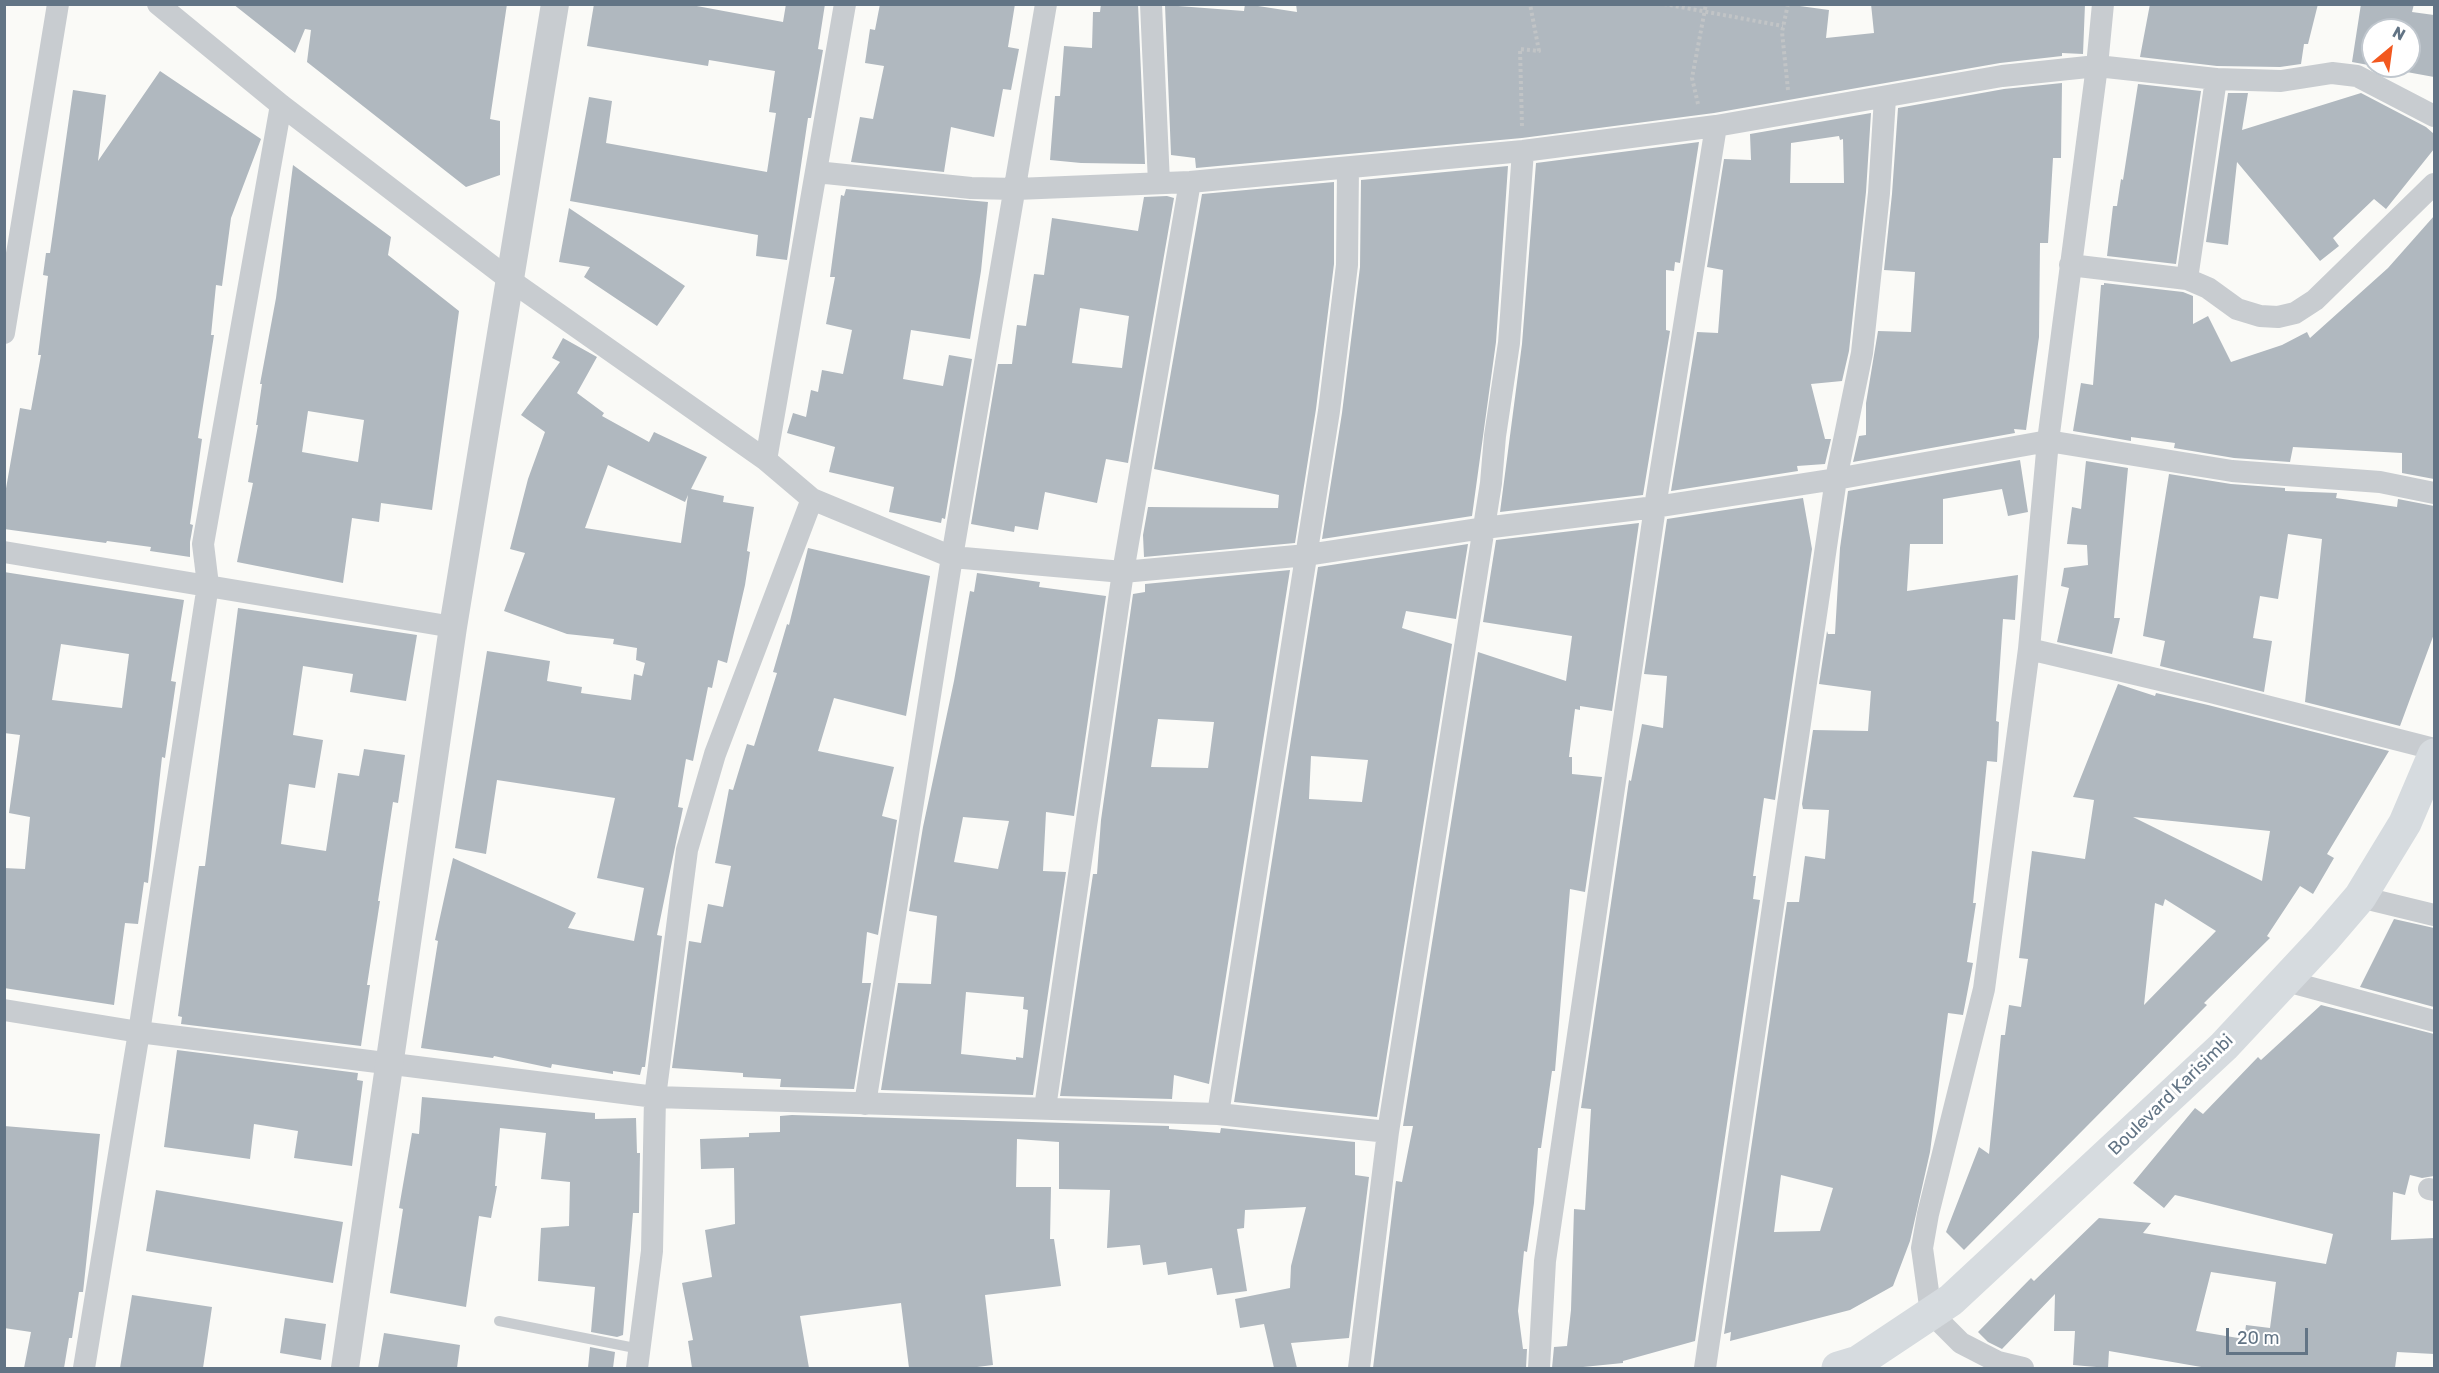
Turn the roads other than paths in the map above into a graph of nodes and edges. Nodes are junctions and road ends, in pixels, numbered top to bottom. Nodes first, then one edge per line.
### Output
1 (58, 4) edge
2 (158, 4) edge
3 (555, 4) edge
4 (845, 4) edge
5 (1046, 4) edge
6 (1151, 4) edge
7 (2103, 4) edge
8 (2097, 66) junction
9 (2216, 79) junction
10 (1885, 98) junction
11 (280, 105) junction
12 (2434, 116) edge
13 (1709, 126) junction
14 (1523, 151) junction
15 (1348, 168) junction
16 (816, 172) junction
17 (1190, 182) junction
18 (1160, 183) junction
19 (2434, 184) edge
20 (1016, 189) junction
21 (2070, 265) junction
22 (2187, 279) junction
23 (510, 280) junction
24 (4, 333) edge
25 (2048, 441) junction
26 (766, 460) junction
27 (1836, 479) junction
28 (2434, 493) edge
29 (812, 499) junction
30 (1655, 507) junction
31 (1484, 528) junction
32 (4, 552) edge
33 (1307, 555) junction
34 (951, 557) junction
35 (1123, 572) junction
36 (208, 585) junction
37 (453, 627) junction
38 (2029, 649) junction
39 (2434, 749) edge
40 (2434, 755) edge
41 (2360, 897) junction
42 (2434, 915) edge
43 (2286, 981) junction
44 (4, 1010) edge
45 (2434, 1021) edge
46 (139, 1032) junction
47 (388, 1064) junction
48 (655, 1097) junction
49 (865, 1104) junction
50 (1045, 1108) junction
51 (1218, 1114) junction
52 (1388, 1132) junction
53 (1931, 1313) junction
54 (499, 1321) dead end
55 (638, 1359) edge
56 (1853, 1366) edge
57 (84, 1368) edge
58 (345, 1368) edge
59 (1359, 1368) edge
60 (1539, 1368) edge
61 (1705, 1368) edge
62 (2023, 1368) edge

1 - 24 street
2 - 11 street
3 - 23 street
4 - 16 street
5 - 20 street
6 - 18 street
7 - 8 street
8 - 9 street
8 - 10 street
8 - 21 street
9 - 12 street
9 - 22 street
10 - 13 street
10 - 27 street
11 - 23 street
11 - 36 street
13 - 14 street
13 - 30 street
14 - 15 street
14 - 31 street
15 - 17 street
15 - 33 street
16 - 20 street
16 - 26 street
17 - 18 street
17 - 35 street
18 - 20 street
19 - 22 street
20 - 34 street
21 - 22 street
21 - 25 street
23 - 26 street
23 - 37 street
25 - 27 street
25 - 28 street
25 - 38 street
26 - 29 street
27 - 30 street
27 - 61 street
29 - 34 street
29 - 48 street
30 - 31 street
30 - 60 street
31 - 33 street
31 - 52 street
32 - 36 street
33 - 35 street
33 - 51 street
34 - 35 street
34 - 49 street
35 - 50 street
36 - 37 street
36 - 46 street
37 - 47 street
38 - 39 street
38 - 53 street
40 - 41 main road, Boulevard Karisimbi
41 - 42 street
41 - 43 main road, Boulevard Karisimbi
43 - 45 street
43 - 53 main road, Boulevard Karisimbi
44 - 46 street
46 - 47 street
46 - 57 street
47 - 48 street
47 - 58 street
48 - 49 street
48 - 55 street
49 - 50 street
50 - 51 street
51 - 52 street
52 - 59 street
53 - 56 main road, Boulevard Karisimbi
53 - 62 street
54 - 55 lane

